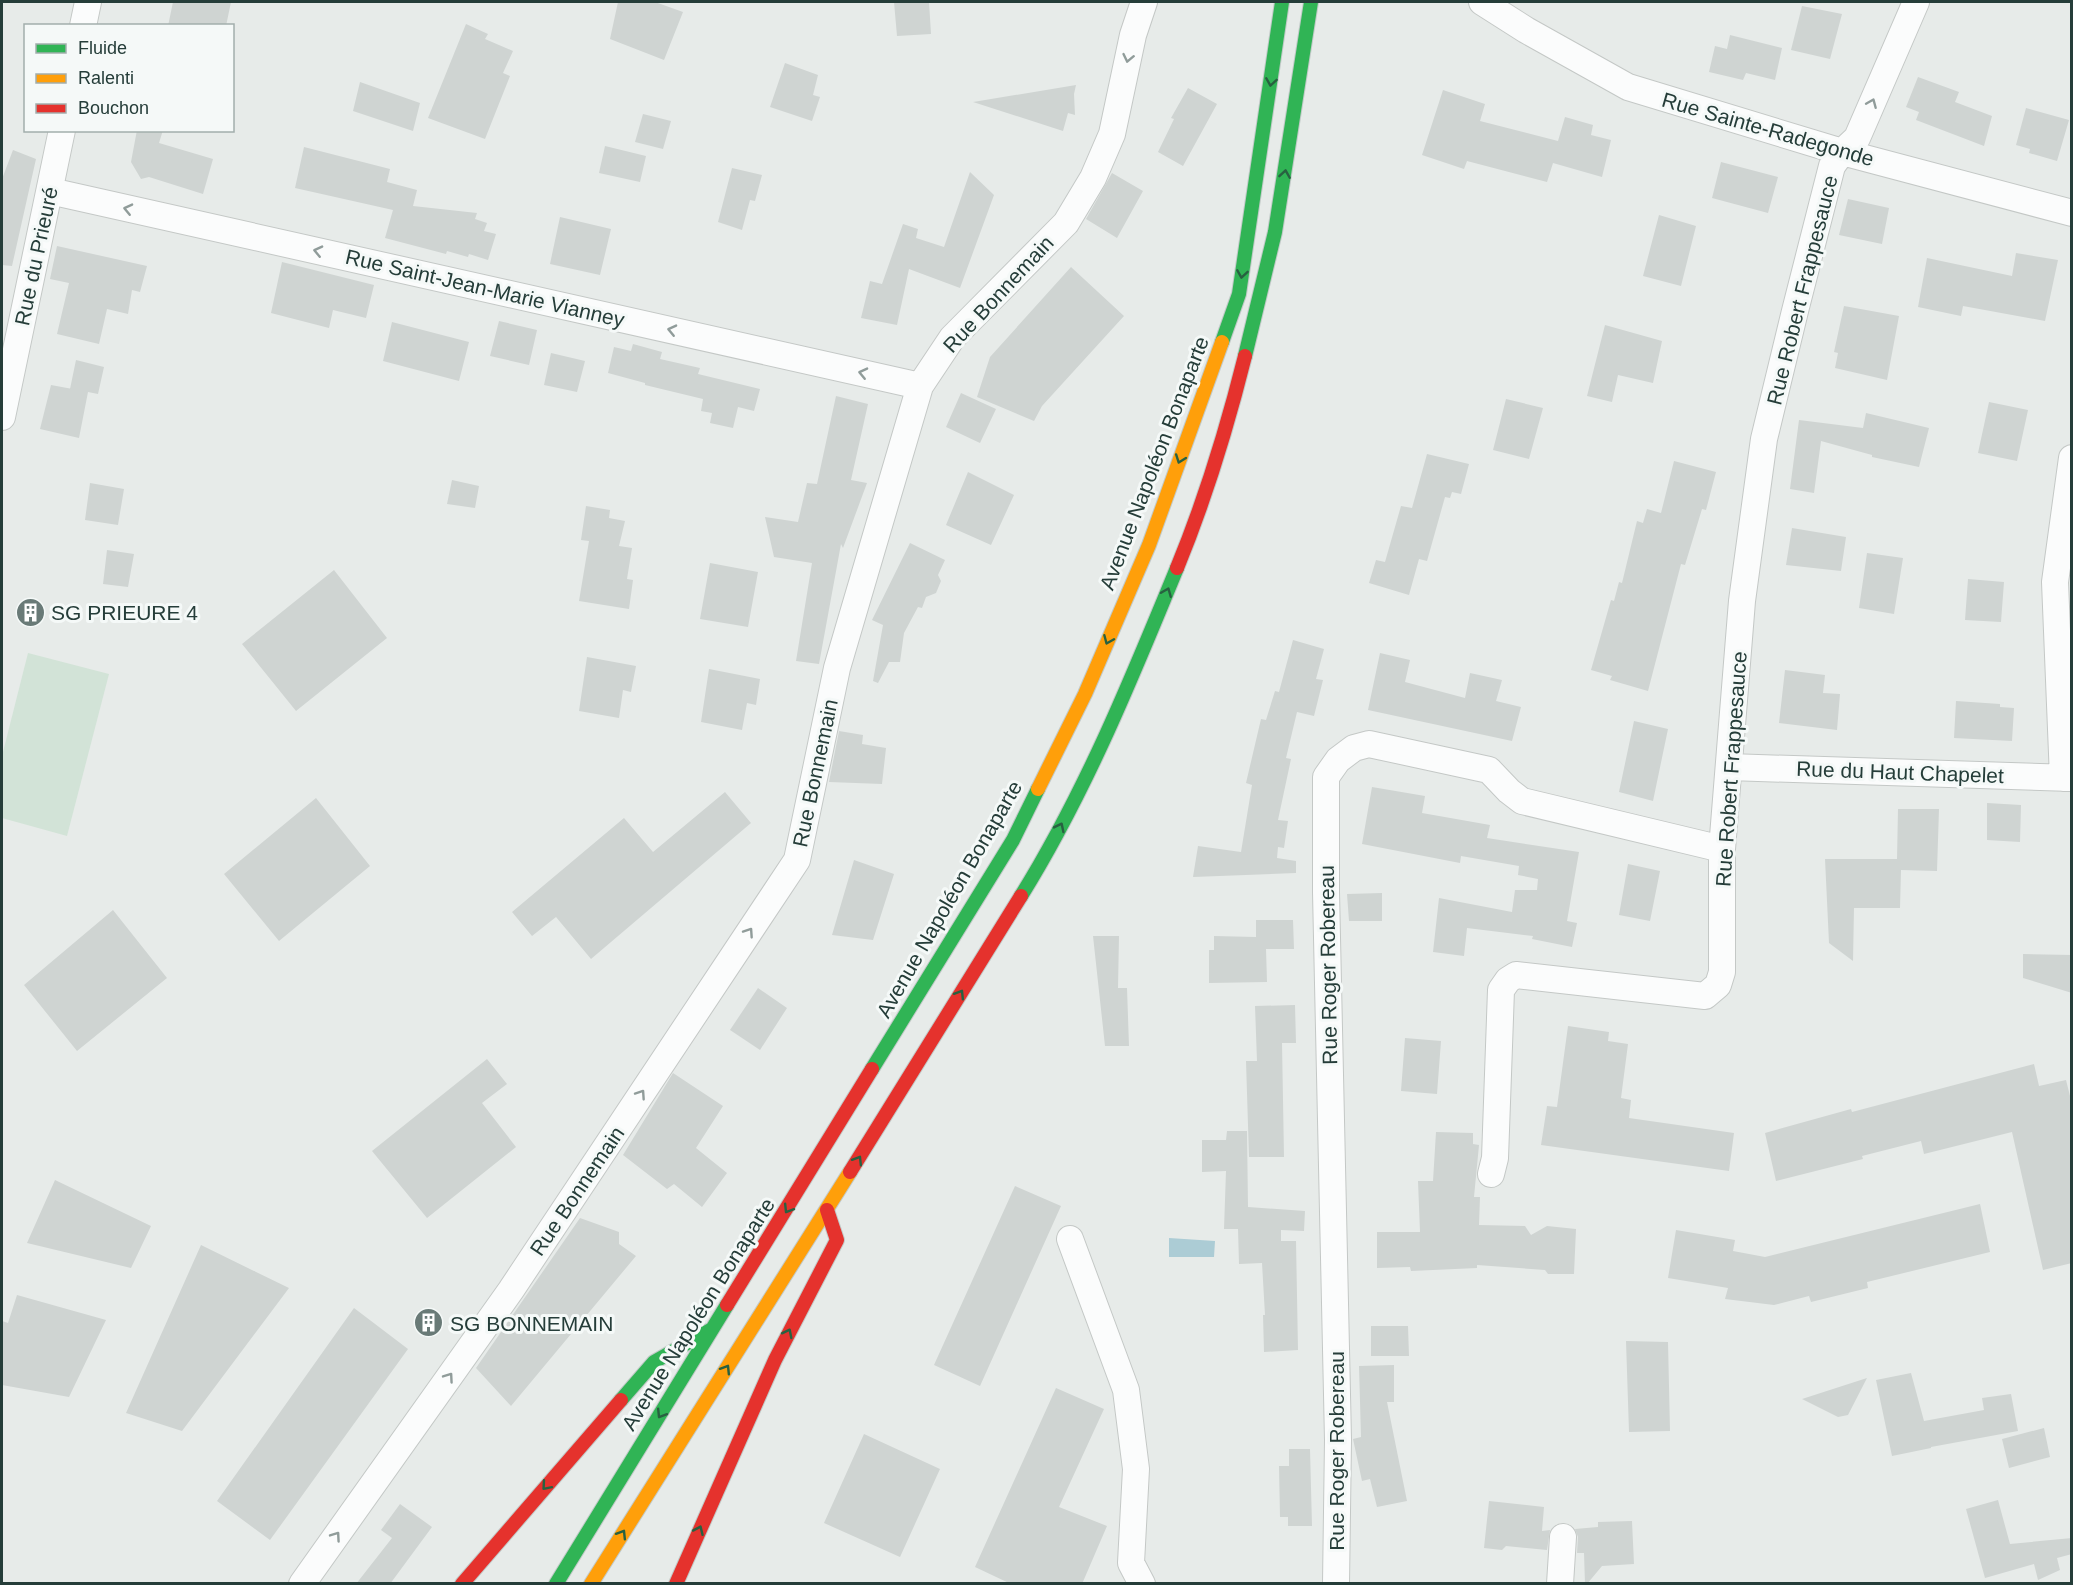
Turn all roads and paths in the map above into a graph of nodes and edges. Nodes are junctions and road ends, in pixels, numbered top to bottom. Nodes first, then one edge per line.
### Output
1 (88, 2) edge
2 (1144, 2) edge
3 (1282, 2) edge
4 (1311, 2) edge
5 (1482, 2) edge
6 (1916, 2) edge
7 (83, 24) edge
8 (62, 132) edge
9 (1842, 152) junction
10 (50, 191) junction
11 (2072, 213) edge
12 (920, 386) junction
13 (2, 417) edge
14 (2072, 458) edge
15 (1729, 767) junction
16 (2067, 778) edge
17 (1722, 849) junction
18 (1491, 1174) dead end
19 (827, 1210) junction
20 (1070, 1239) dead end
21 (714, 1328) junction
22 (1563, 1537) dead end
23 (302, 1584) edge
24 (462, 1584) edge
25 (556, 1584) edge
26 (591, 1584) edge
27 (676, 1584) edge
28 (1142, 1584) edge
29 (1336, 1584) edge
30 (1560, 1584) edge

1 - 7 street
2 -> 12 street, Rue Bonnemain
3 -> 21 main road, Avenue Napoléon Bonaparte
19 -> 4 main road
5 - 9 street, Rue Sainte-Radegonde
9 -> 6 street, Rue Robert Frappesauce
8 - 10 street, Rue du Prieuré
9 - 11 street, Rue Sainte-Radegonde
9 - 15 street, Rue Robert Frappesauce
12 -> 10 street, Rue Saint-Jean-Marie Vianney
10 - 13 street, Rue du Prieuré
23 -> 12 street, Rue Bonnemain
14 - 16 street
15 - 16 street, Rue du Haut Chapelet
15 - 17 street, Rue Robert Frappesauce
17 - 18 street, Rue Robert Frappesauce
17 - 29 street, Rue Roger Robereau
26 -> 19 main road
27 -> 19 main road
20 - 28 street
21 -> 24 main road
21 -> 25 main road, Avenue Napoléon Bonaparte
22 - 30 street

